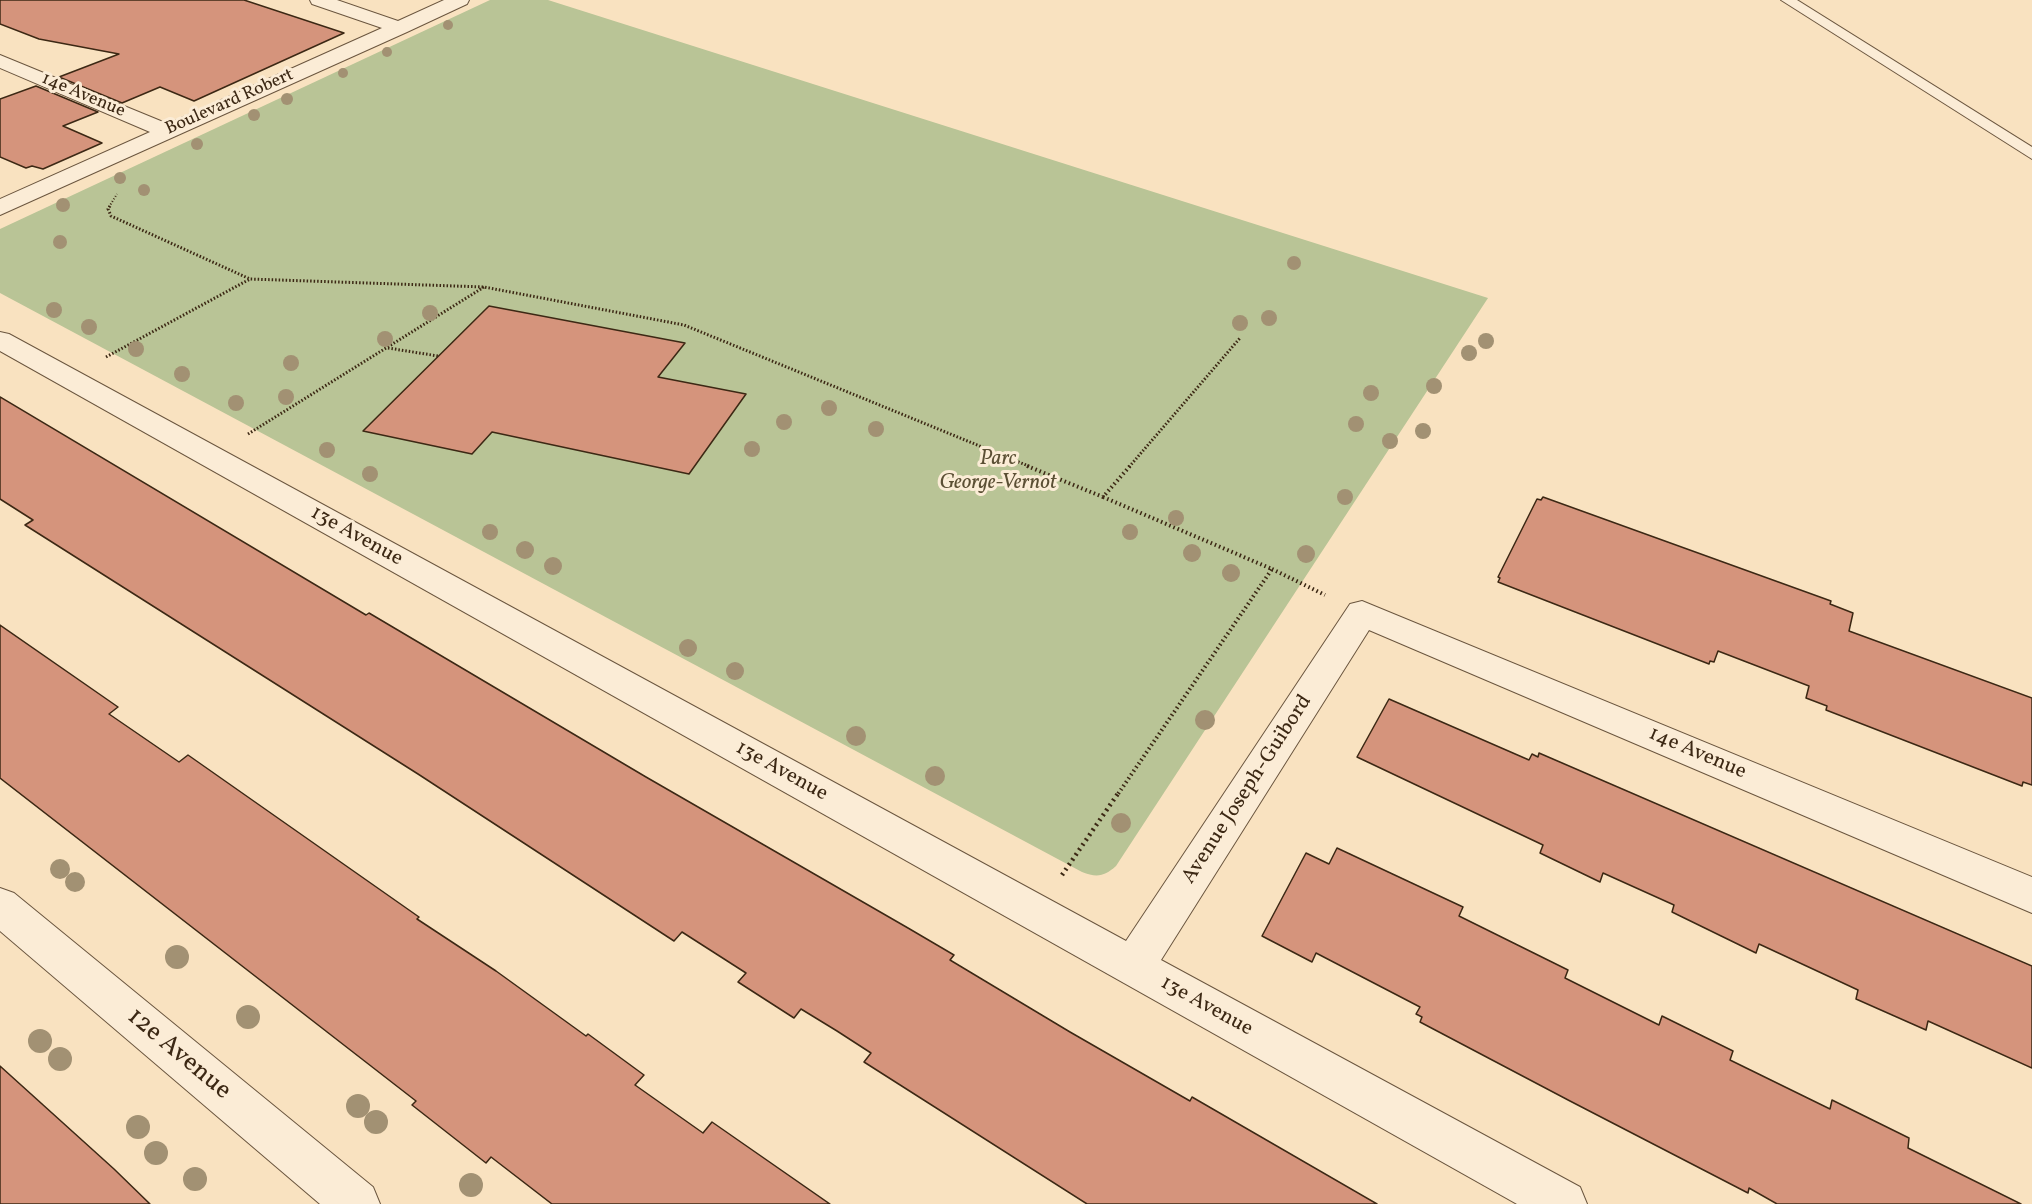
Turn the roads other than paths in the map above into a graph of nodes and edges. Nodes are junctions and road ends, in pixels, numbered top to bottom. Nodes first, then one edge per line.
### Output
1 (319, 0) edge
2 (460, 0) edge
3 (1788, 0) edge
4 (400, 28) junction
5 (0, 61) edge
6 (167, 131) junction
7 (2032, 154) edge
8 (0, 208) edge
9 (0, 340) edge
10 (1362, 613) joint
11 (2032, 895) edge
12 (0, 906) edge
13 (1133, 967) junction
14 (356, 1204) edge
15 (1563, 1204) edge

1 - 4 street
2 - 4 street, Boulevard Robert
3 - 7 lane
4 - 6 street, Boulevard Robert
5 - 6 street, 14e Avenue
6 - 8 street, Boulevard Robert
9 - 13 street, 13e Avenue
10 - 11 street, 14e Avenue
10 - 13 street, Avenue Joseph-Guibord
12 - 14 street, 12e Avenue
13 - 15 street, 13e Avenue

